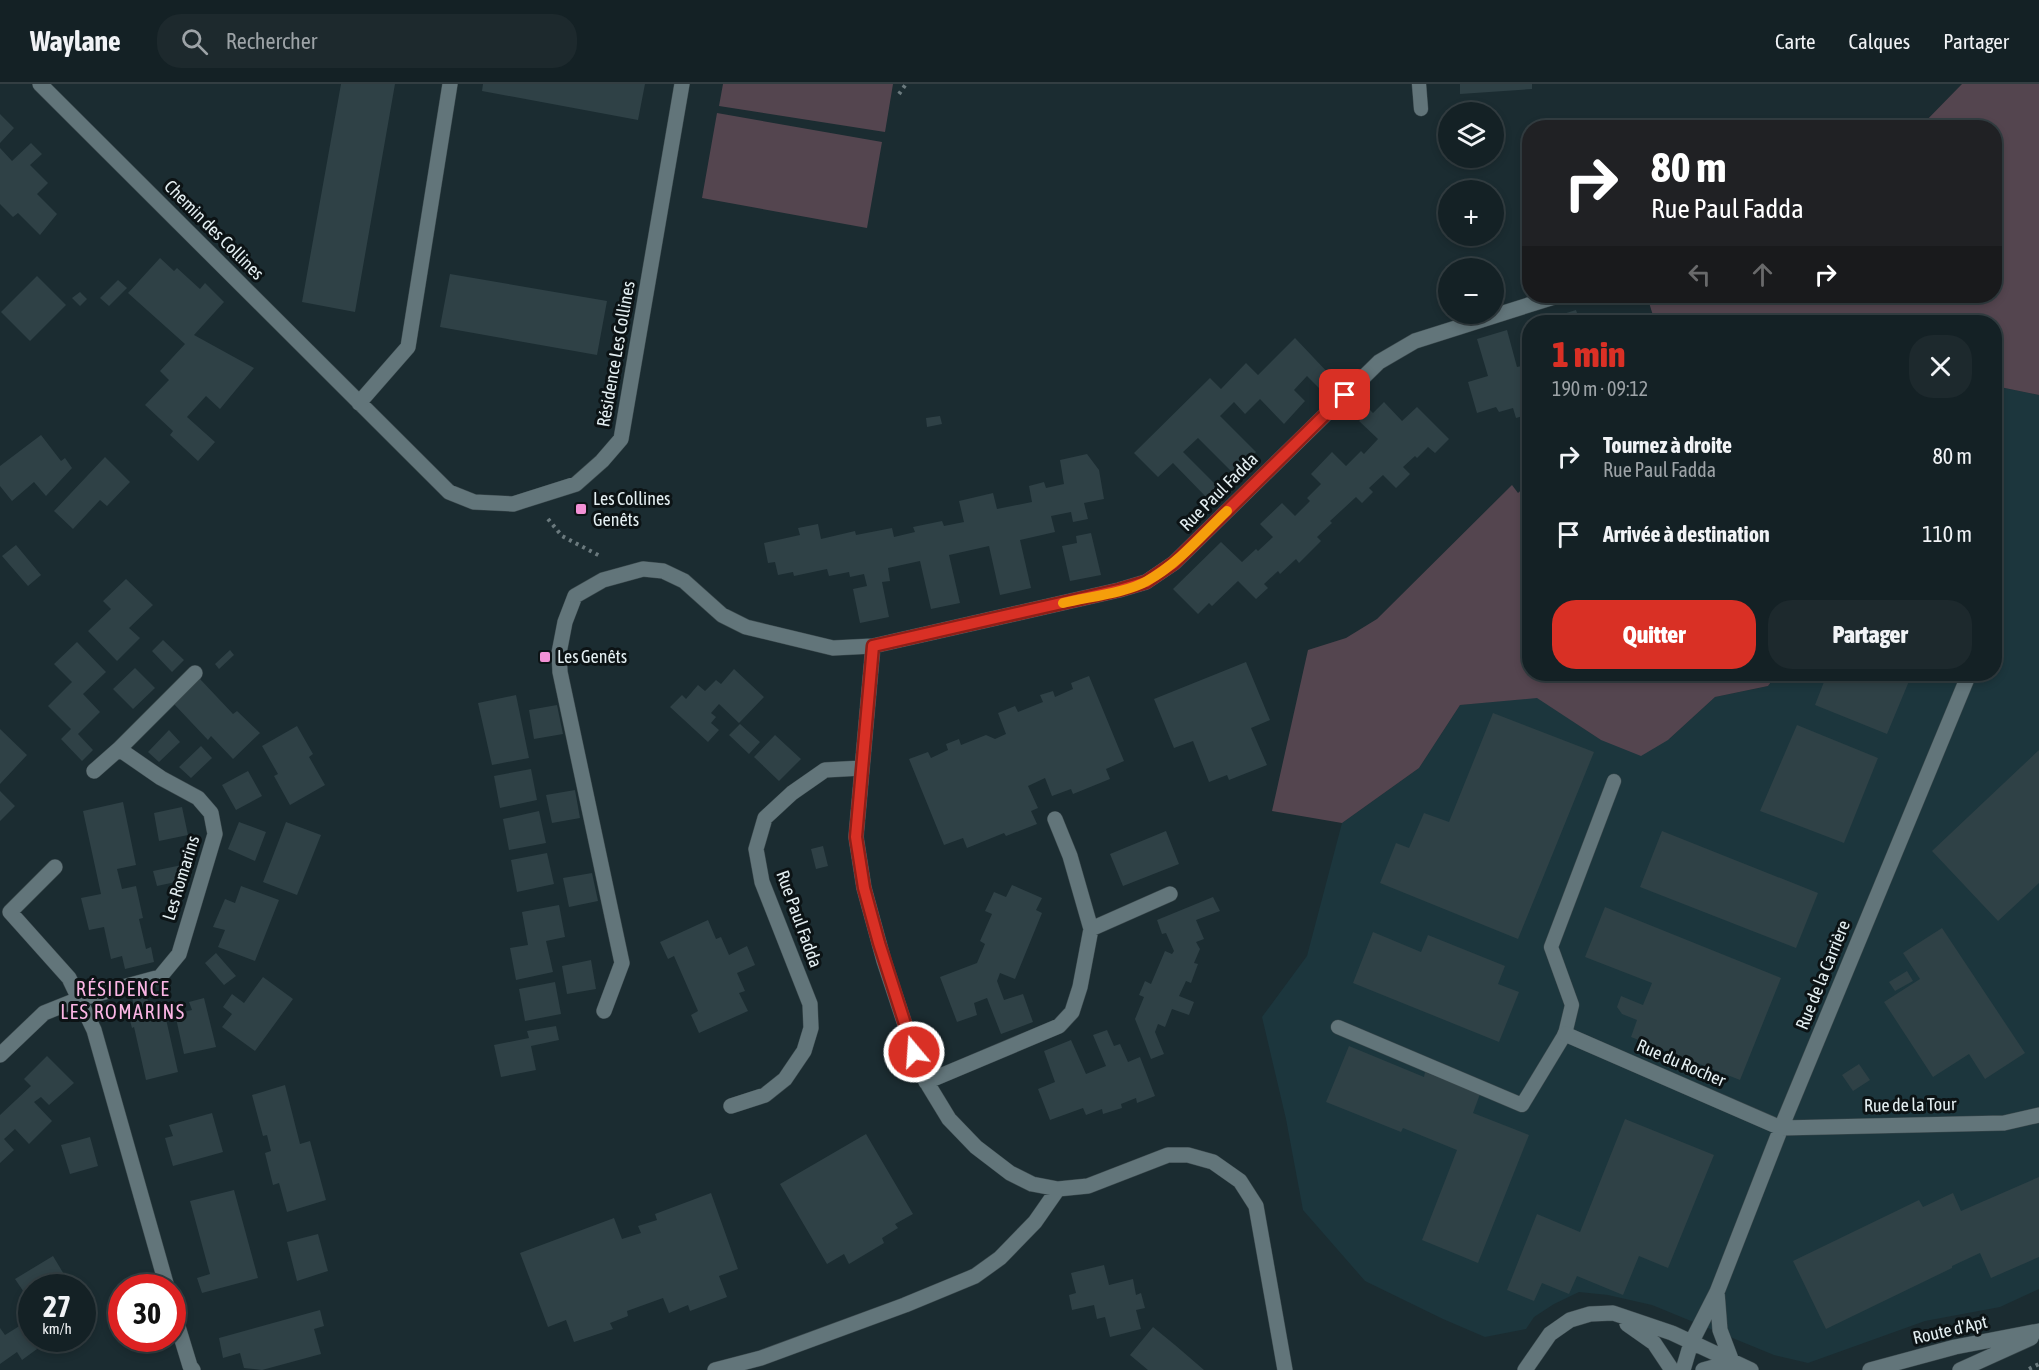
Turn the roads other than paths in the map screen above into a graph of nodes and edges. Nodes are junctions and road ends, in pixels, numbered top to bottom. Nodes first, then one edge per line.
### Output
1 (40, 84) edge
2 (450, 84) edge
3 (682, 84) edge
4 (1419, 84) edge
5 (1421, 109) dead end
6 (1535, 303) edge
7 (359, 403) junction
8 (873, 646) junction
9 (195, 673) dead end
10 (1966, 681) edge
11 (119, 749) junction
12 (862, 768) junction
13 (94, 771) dead end
14 (1614, 781) dead end
15 (1055, 819) dead end
16 (55, 867) dead end
17 (1170, 894) dead end
18 (1091, 929) junction
19 (79, 999) junction
20 (604, 1011) dead end
21 (1338, 1027) dead end
22 (1565, 1034) junction
23 (0, 1055) edge
24 (926, 1082) junction
25 (731, 1106) dead end
26 (2039, 1115) edge
27 (1781, 1128) junction
28 (1058, 1189) junction
29 (163, 1274) edge
30 (1717, 1292) junction
31 (1612, 1313) junction
32 (2039, 1333) edge
33 (1691, 1343) junction
34 (186, 1352) edge
35 (1734, 1366) edge
36 (193, 1370) edge
37 (715, 1370) edge
38 (1285, 1370) edge
39 (1525, 1370) edge
40 (1672, 1370) edge
41 (1683, 1370) edge
42 (1703, 1370) edge
43 (1751, 1370) edge
44 (1870, 1370) edge
45 (1960, 1370) edge

1 - 7 street, Chemin des Collines
2 - 7 street
3 - 7 street, Résidence Les Collines
4 - 5 lane
6 - 8 street, Rue Paul Fadda
8 - 12 street
8 - 20 street, Rue Paul Fadda
9 - 11 street
10 - 27 street, Rue de la Carrière
11 - 13 street
11 - 19 street, Les Romarins
12 - 24 street
12 - 25 street, Rue Paul Fadda
14 - 22 lane
15 - 18 street
16 - 19 street
17 - 18 street
18 - 24 street
19 - 23 street, Les Romarins
19 - 29 street
21 - 22 lane
22 - 27 street, Rue du Rocher
24 - 28 street
26 - 27 street, Rue de la Tour
27 - 30 street, Rue de la Carrière
28 - 37 street
28 - 38 street
30 - 33 street, Rue de la Carrière
30 - 35 street
31 - 33 street
31 - 39 street
31 - 40 street
32 - 44 street, Route d'Apt
32 - 45 street, Route d'Apt
33 - 35 street
33 - 41 street, Rue de la Carrière
34 - 36 street
35 - 42 street
35 - 43 street

